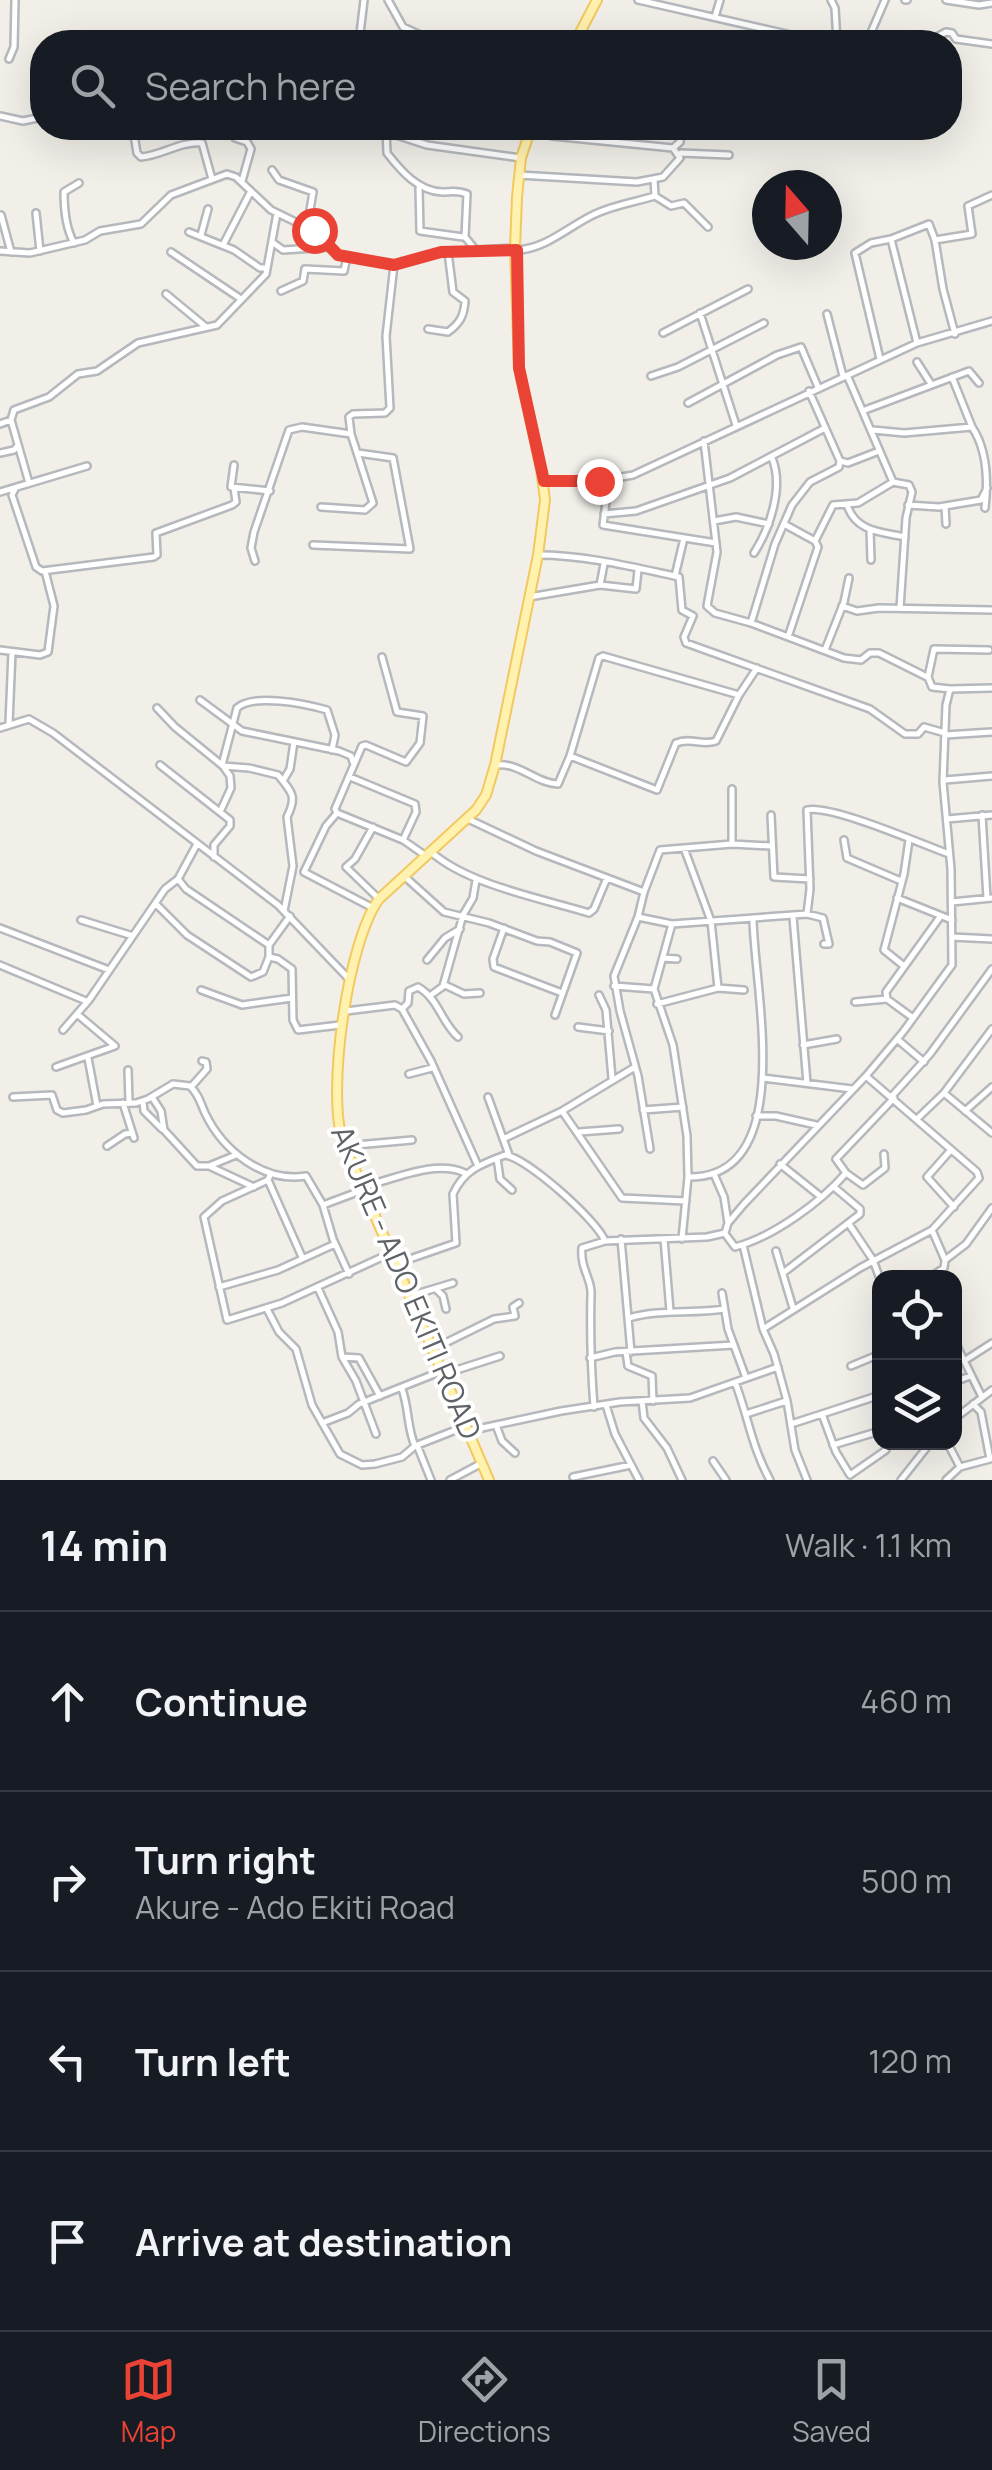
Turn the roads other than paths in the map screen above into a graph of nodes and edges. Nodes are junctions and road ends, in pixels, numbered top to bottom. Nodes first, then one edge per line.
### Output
1 (15, 0) edge
2 (364, 0) edge
3 (388, 0) edge
4 (597, 0) edge
5 (638, 0) edge
6 (687, 0) edge
7 (720, 0) edge
8 (831, 0) edge
9 (885, 0) edge
10 (946, 0) edge
11 (652, 2) edge
12 (992, 3) edge
13 (684, 9) junction
14 (714, 17) junction
15 (361, 30) edge
16 (410, 30) edge
17 (581, 30) edge
18 (764, 30) edge
19 (836, 30) edge
20 (872, 30) edge
21 (962, 40) edge
22 (992, 44) edge
23 (9, 59) dead end
24 (0, 116) edge
25 (30, 119) edge
26 (135, 140) edge
27 (241, 140) edge
28 (387, 140) edge
29 (415, 140) edge
30 (526, 140) edge
31 (581, 140) edge
32 (680, 140) edge
33 (679, 153) junction
34 (729, 155) dead end
35 (521, 158) junction
36 (272, 170) dead end
37 (519, 175) junction
38 (212, 179) junction
39 (654, 179) junction
40 (79, 182) dead end
41 (242, 182) junction
42 (420, 188) junction
43 (251, 191) junction
44 (655, 196) junction
45 (992, 196) edge
46 (208, 209) dead end
47 (36, 212) dead end
48 (277, 213) junction
49 (1, 214) edge
50 (708, 226) dead end
51 (307, 228) junction
52 (189, 232) dead end
53 (200, 236) junction
54 (464, 237) junction
55 (892, 240) junction
56 (935, 240) junction
57 (272, 242) junction
58 (74, 243) junction
59 (223, 245) junction
60 (329, 246) junction
61 (475, 249) junction
62 (516, 249) junction
63 (0, 251) edge
64 (40, 251) junction
65 (11, 252) junction
66 (170, 252) dead end
67 (448, 252) junction
68 (347, 257) junction
69 (394, 265) junction
70 (266, 268) junction
71 (748, 289) dead end
72 (281, 290) dead end
73 (166, 294) dead end
74 (241, 300) junction
75 (700, 314) junction
76 (827, 314) dead end
77 (992, 321) edge
78 (764, 323) dead end
79 (207, 328) junction
80 (428, 329) dead end
81 (662, 333) dead end
82 (955, 334) junction
83 (917, 343) junction
84 (711, 350) junction
85 (880, 360) junction
86 (917, 362) dead end
87 (845, 375) junction
88 (651, 376) dead end
89 (924, 376) junction
90 (952, 377) junction
91 (980, 383) dead end
92 (931, 384) junction
93 (722, 386) junction
94 (818, 387) junction
95 (912, 390) junction
96 (810, 391) junction
97 (688, 402) dead end
98 (865, 410) junction
99 (11, 420) junction
100 (0, 424) edge
101 (736, 426) junction
102 (972, 427) junction
103 (825, 428) junction
104 (873, 430) junction
105 (351, 434) junction
106 (704, 441) junction
107 (18, 445) junction
108 (880, 450) junction
109 (0, 453) edge
110 (358, 453) junction
111 (772, 458) junction
112 (840, 461) junction
113 (234, 465) dead end
114 (87, 466) dead end
115 (609, 480) junction
116 (544, 481) junction
117 (29, 482) junction
118 (893, 482) junction
119 (710, 483) junction
120 (988, 486) junction
121 (234, 488) junction
122 (16, 489) junction
123 (271, 491) junction
124 (0, 492) edge
125 (847, 505) junction
126 (908, 505) junction
127 (945, 506) junction
128 (321, 507) dead end
129 (985, 508) dead end
130 (604, 514) junction
131 (714, 520) junction
132 (768, 524) junction
133 (784, 524) junction
134 (946, 524) dead end
135 (870, 530) junction
136 (904, 537) junction
137 (684, 538) junction
138 (815, 541) junction
139 (716, 544) junction
140 (313, 545) dead end
141 (754, 553) dead end
142 (538, 555) junction
143 (871, 560) dead end
144 (255, 561) dead end
145 (604, 564) junction
146 (638, 570) junction
147 (45, 571) junction
148 (675, 576) junction
149 (849, 578) dead end
150 (600, 585) junction
151 (529, 597) junction
152 (842, 606) junction
153 (900, 608) junction
154 (992, 610) edge
155 (751, 624) junction
156 (788, 637) junction
157 (0, 650) edge
158 (825, 650) junction
159 (988, 650) dead end
160 (12, 652) junction
161 (382, 657) dead end
162 (757, 668) junction
163 (928, 677) junction
164 (992, 688) edge
165 (950, 690) junction
166 (739, 695) junction
167 (200, 700) dead end
168 (157, 708) dead end
169 (10, 723) junction
170 (232, 725) junction
171 (0, 728) edge
172 (992, 732) edge
173 (945, 734) junction
174 (294, 742) junction
175 (332, 750) junction
176 (570, 756) junction
177 (353, 762) junction
178 (160, 765) dead end
179 (495, 765) junction
180 (222, 766) junction
181 (992, 776) edge
182 (350, 778) junction
183 (283, 782) junction
184 (943, 782) junction
185 (732, 789) dead end
186 (220, 812) junction
187 (337, 813) junction
188 (771, 814) dead end
189 (992, 815) edge
190 (982, 816) junction
191 (468, 819) junction
192 (947, 819) junction
193 (373, 826) junction
194 (403, 840) junction
195 (844, 840) dead end
196 (909, 840) junction
197 (198, 844) junction
198 (732, 844) junction
199 (771, 846) junction
200 (684, 848) junction
201 (429, 854) junction
202 (950, 854) junction
203 (214, 858) junction
204 (404, 876) junction
205 (607, 878) junction
206 (178, 879) junction
207 (476, 879) junction
208 (810, 879) junction
209 (901, 881) junction
210 (644, 892) junction
211 (897, 898) junction
212 (990, 898) edge
213 (380, 899) junction
214 (952, 902) junction
215 (156, 904) junction
216 (373, 908) junction
217 (287, 914) junction
218 (807, 914) junction
219 (463, 915) junction
220 (638, 917) junction
221 (793, 917) junction
222 (940, 917) junction
223 (754, 918) junction
224 (81, 920) dead end
225 (711, 920) junction
226 (952, 920) junction
227 (672, 924) junction
228 (0, 928) edge
229 (504, 928) junction
230 (460, 929) junction
231 (133, 936) junction
232 (952, 937) junction
233 (992, 939) edge
234 (824, 944) dead end
235 (269, 945) junction
236 (269, 957) junction
237 (663, 958) junction
238 (427, 960) dead end
239 (677, 960) dead end
240 (0, 965) edge
241 (904, 966) junction
242 (992, 969) edge
243 (109, 970) junction
244 (348, 978) junction
245 (443, 986) junction
246 (614, 986) junction
247 (718, 988) junction
248 (654, 989) junction
249 (200, 990) dead end
250 (744, 990) dead end
251 (480, 993) dead end
252 (562, 994) junction
253 (431, 995) junction
254 (599, 995) dead end
255 (292, 998) junction
256 (887, 999) junction
257 (86, 1002) junction
258 (855, 1002) dead end
259 (658, 1004) junction
260 (402, 1008) junction
261 (346, 1011) junction
262 (77, 1014) junction
263 (554, 1015) dead end
264 (913, 1018) junction
265 (344, 1024) junction
266 (578, 1027) dead end
267 (992, 1029) edge
268 (64, 1030) dead end
269 (609, 1031) junction
270 (458, 1037) dead end
271 (837, 1039) dead end
272 (897, 1039) junction
273 (803, 1045) junction
274 (88, 1058) junction
275 (202, 1061) dead end
276 (924, 1062) junction
277 (56, 1066) dead end
278 (432, 1068) junction
279 (128, 1070) dead end
280 (634, 1072) junction
281 (410, 1074) dead end
282 (866, 1076) junction
283 (612, 1078) junction
284 (763, 1078) junction
285 (807, 1083) junction
286 (191, 1087) junction
287 (992, 1087) edge
288 (852, 1089) junction
289 (944, 1093) junction
290 (13, 1097) dead end
291 (152, 1097) junction
292 (488, 1097) dead end
293 (893, 1097) junction
294 (133, 1102) junction
295 (97, 1106) junction
296 (683, 1107) junction
297 (562, 1110) junction
298 (644, 1110) junction
299 (965, 1112) junction
300 (756, 1116) junction
301 (918, 1118) junction
302 (816, 1126) junction
303 (619, 1129) dead end
304 (164, 1130) junction
305 (578, 1132) junction
306 (992, 1133) edge
307 (503, 1139) junction
308 (412, 1140) dead end
309 (108, 1146) dead end
310 (344, 1146) junction
311 (650, 1149) dead end
312 (950, 1151) junction
313 (509, 1154) junction
314 (884, 1154) dead end
315 (236, 1155) junction
316 (497, 1158) junction
317 (780, 1164) junction
318 (209, 1166) junction
319 (478, 1166) junction
320 (465, 1173) junction
321 (846, 1173) junction
322 (714, 1174) junction
323 (688, 1177) junction
324 (269, 1178) junction
325 (254, 1187) junction
326 (834, 1187) junction
327 (362, 1188) junction
328 (512, 1190) dead end
329 (820, 1196) junction
330 (686, 1201) junction
331 (323, 1204) junction
332 (954, 1206) junction
333 (992, 1208) edge
334 (728, 1223) junction
335 (849, 1224) junction
336 (932, 1230) junction
337 (725, 1233) junction
338 (664, 1238) junction
339 (682, 1238) junction
340 (621, 1239) junction
341 (605, 1241) junction
342 (335, 1244) junction
343 (743, 1245) junction
344 (776, 1251) dead end
345 (391, 1253) junction
346 (302, 1257) junction
347 (873, 1260) junction
348 (946, 1260) junction
349 (395, 1264) junction
350 (877, 1270) edge
351 (941, 1270) edge
352 (783, 1273) junction
353 (349, 1274) junction
354 (453, 1283) dead end
355 (218, 1287) junction
356 (318, 1288) junction
357 (436, 1290) junction
358 (722, 1293) dead end
359 (410, 1296) junction
360 (519, 1303) dead end
361 (724, 1308) junction
362 (793, 1308) junction
363 (267, 1309) junction
364 (446, 1309) dead end
365 (670, 1311) junction
366 (628, 1318) junction
367 (763, 1329) junction
368 (992, 1343) edge
369 (734, 1345) junction
370 (433, 1349) junction
371 (628, 1352) junction
372 (500, 1356) dead end
373 (342, 1357) junction
374 (872, 1357) edge
375 (962, 1357) edge
376 (590, 1358) junction
377 (964, 1361) junction
378 (851, 1366) dead end
379 (778, 1367) junction
380 (443, 1372) junction
381 (970, 1376) junction
382 (746, 1378) junction
383 (962, 1379) edge
384 (735, 1382) junction
385 (402, 1388) junction
386 (992, 1390) edge
387 (380, 1396) junction
388 (982, 1397) junction
389 (872, 1398) edge
390 (787, 1400) junction
391 (642, 1401) junction
392 (653, 1401) junction
393 (365, 1402) junction
394 (606, 1404) junction
395 (973, 1404) junction
396 (594, 1406) junction
397 (962, 1413) edge
398 (746, 1414) junction
399 (822, 1414) junction
400 (322, 1423) junction
401 (791, 1424) junction
402 (496, 1425) junction
403 (467, 1428) junction
404 (872, 1433) edge
405 (988, 1433) edge
406 (376, 1434) dead end
407 (833, 1444) junction
408 (416, 1446) junction
409 (886, 1450) edge
410 (925, 1450) edge
411 (951, 1450) edge
412 (515, 1453) dead end
413 (713, 1461) dead end
414 (482, 1463) junction
415 (630, 1465) junction
416 (960, 1466) junction
417 (802, 1473) junction
418 (573, 1476) dead end
419 (431, 1480) edge
420 (450, 1480) edge
421 (490, 1480) edge
422 (638, 1480) edge
423 (682, 1480) edge
424 (726, 1480) edge
425 (770, 1480) edge
426 (791, 1480) edge
427 (807, 1480) edge
428 (902, 1480) edge
429 (946, 1480) edge

1 - 23 street
2 - 15 street
3 - 16 street
4 - 17 main road
5 - 11 street
6 - 13 street
7 - 14 street
8 - 19 street
9 - 20 street
10 - 12 street
11 - 13 street
13 - 14 street
14 - 18 street
21 - 22 street
24 - 25 street
26 - 38 street
27 - 41 street
28 - 42 street
29 - 35 street
30 - 35 main road, AKURE - ADO EKITI ROAD
31 - 33 street
32 - 33 street
33 - 34 street
33 - 39 street
35 - 37 main road, AKURE - ADO EKITI ROAD
36 - 51 street
37 - 39 street
37 - 62 main road, AKURE - ADO EKITI ROAD
38 - 41 street
38 - 58 street
39 - 44 street
40 - 58 street
41 - 43 street
42 - 54 street
42 - 54 street
43 - 48 street
43 - 59 street
44 - 50 street
44 - 62 street
45 - 56 street
46 - 53 street
47 - 64 street
48 - 51 street
48 - 57 street
49 - 65 street
51 - 60 street
52 - 53 street
53 - 59 street
54 - 61 street
55 - 56 street
55 - 83 street
55 - 85 street
56 - 82 street
57 - 60 street
57 - 70 street
58 - 64 street
59 - 70 street
60 - 68 street
61 - 62 street
61 - 67 street
62 - 116 main road, AKURE - ADO EKITI ROAD
63 - 65 street
64 - 65 street
66 - 74 street
67 - 69 street
67 - 80 street
68 - 69 street
68 - 72 street
69 - 105 street
70 - 74 street
71 - 75 street
73 - 79 street
74 - 79 street
75 - 81 street
75 - 84 street
76 - 87 street
77 - 82 street
78 - 84 street
79 - 99 street
82 - 83 street
83 - 85 street
84 - 88 street
84 - 93 street
85 - 87 street
86 - 89 street
87 - 94 street
87 - 98 street
89 - 92 street
89 - 95 street
90 - 91 street
90 - 92 street
90 - 102 street
92 - 95 street
93 - 94 street
93 - 97 street
93 - 101 street
94 - 96 street
95 - 98 street
96 - 101 street
96 - 103 street
98 - 104 street
99 - 100 street
99 - 107 street
101 - 106 street
102 - 104 street
102 - 120 street
103 - 111 street
103 - 112 street
104 - 108 street
105 - 110 street
105 - 123 street
106 - 115 street
106 - 119 street
107 - 109 street
107 - 117 street
108 - 112 street
108 - 118 street
110 - 128 street
110 - 140 street
111 - 119 street
111 - 132 street
112 - 133 street
113 - 121 street
114 - 117 street
115 - 116 street
115 - 130 street
116 - 142 main road, AKURE - ADO EKITI ROAD
117 - 122 street
118 - 125 street
118 - 126 street
119 - 130 street
119 - 131 street
120 - 127 street
120 - 129 street
121 - 123 street
121 - 147 street
122 - 124 street
122 - 147 street
123 - 144 street
125 - 135 street
125 - 138 street
126 - 127 street
126 - 136 street
127 - 134 street
130 - 137 street
131 - 132 street
131 - 139 street
132 - 141 street
133 - 138 street
133 - 155 street
135 - 136 street
135 - 143 street
136 - 153 street
137 - 139 street
137 - 148 street
138 - 156 street
139 - 155 street
142 - 145 street
142 - 151 main road, AKURE - ADO EKITI ROAD
145 - 146 street
145 - 150 street
146 - 148 street
146 - 150 street
147 - 160 street
148 - 162 street
149 - 152 street
150 - 151 street
151 - 179 main road, AKURE - ADO EKITI ROAD
152 - 153 street
152 - 158 street
153 - 154 street
155 - 156 street
156 - 158 street
157 - 160 street
158 - 163 street
159 - 163 street
160 - 169 street
161 - 177 street
162 - 166 street
162 - 173 street
163 - 165 street
164 - 165 street
165 - 173 street
166 - 176 street
166 - 176 street
167 - 170 street
168 - 180 street
169 - 171 street
169 - 197 street
170 - 174 street
170 - 175 street
170 - 180 street
172 - 173 street
173 - 184 street
174 - 175 street
174 - 183 street
175 - 177 street
176 - 179 street
177 - 182 street
178 - 186 street
179 - 191 main road, AKURE - ADO EKITI ROAD
180 - 183 street
180 - 186 street
181 - 184 street
182 - 187 street
182 - 194 street
183 - 217 street
184 - 192 street
185 - 198 street
186 - 203 street
187 - 193 street
187 - 216 street
188 - 199 street
189 - 190 street
190 - 192 street
190 - 212 street
191 - 201 main road, AKURE - ADO EKITI ROAD
191 - 205 street
192 - 202 street
193 - 194 street
193 - 213 street
194 - 201 street
195 - 209 street
196 - 202 street
196 - 208 street
196 - 209 street
197 - 203 street
197 - 206 street
198 - 199 street
198 - 200 street
199 - 208 street
200 - 210 street
200 - 225 street
201 - 204 main road, AKURE - ADO EKITI ROAD
201 - 207 street
202 - 214 street
203 - 217 street
204 - 213 main road, AKURE - ADO EKITI ROAD
204 - 219 street
205 - 207 street
205 - 210 street
206 - 215 street
206 - 235 street
207 - 219 street
208 - 218 street
209 - 211 street
210 - 220 street
211 - 222 street
211 - 241 street
212 - 214 street
213 - 216 main road, AKURE - ADO EKITI ROAD
214 - 226 street
215 - 231 street
215 - 236 street
216 - 244 main road, AKURE - ADO EKITI ROAD
217 - 235 street
217 - 244 street
218 - 221 street
218 - 234 street
219 - 229 street
219 - 230 street
220 - 227 street
220 - 246 street
221 - 223 street
221 - 273 street
222 - 226 street
222 - 241 street
223 - 225 street
223 - 284 street
224 - 231 street
225 - 227 street
225 - 247 street
226 - 232 street
227 - 237 street
228 - 243 street
229 - 252 street
229 - 252 street
230 - 238 street
230 - 245 street
231 - 243 street
232 - 233 street
232 - 264 street
235 - 236 street
236 - 255 street
237 - 239 street
237 - 248 street
240 - 257 street
241 - 256 street
242 - 276 street
243 - 257 street
244 - 261 main road, AKURE - ADO EKITI ROAD
245 - 251 street
245 - 253 street
246 - 248 street
246 - 280 street
247 - 250 street
247 - 259 street
248 - 259 street
249 - 255 street
252 - 263 street
253 - 260 street
253 - 270 street
254 - 269 street
255 - 265 street
256 - 258 street
256 - 264 street
257 - 262 street
259 - 296 street
260 - 261 street
260 - 278 street
261 - 265 main road, AKURE - ADO EKITI ROAD
262 - 268 street
262 - 274 street
264 - 272 street
265 - 310 main road, AKURE - ADO EKITI ROAD
266 - 269 street
267 - 289 street
269 - 283 street
271 - 273 street
272 - 276 street
272 - 282 street
273 - 285 street
274 - 277 street
274 - 295 street
275 - 286 street
276 - 293 street
278 - 281 street
278 - 319 street
279 - 294 street
280 - 283 street
280 - 298 street
282 - 288 street
282 - 293 street
283 - 297 street
284 - 285 street
284 - 300 street
285 - 288 street
286 - 291 street
286 - 315 street
287 - 299 street
288 - 302 street
289 - 299 street
289 - 301 street
290 - 295 street
291 - 294 street
291 - 304 street
292 - 307 street
293 - 301 street
293 - 321 street
294 - 295 street
294 - 304 street
294 - 309 street
296 - 298 street
296 - 323 street
297 - 305 street
297 - 307 street
298 - 311 street
299 - 306 street
300 - 302 street
300 - 322 street
301 - 312 street
302 - 317 street
303 - 305 street
304 - 318 street
305 - 330 street
307 - 313 street
308 - 310 street
310 - 327 main road, AKURE - ADO EKITI ROAD
312 - 332 street
312 - 332 street
313 - 316 street
313 - 341 street
314 - 321 street
315 - 318 street
315 - 324 street
316 - 319 street
316 - 328 street
317 - 329 street
317 - 334 street
318 - 325 street
319 - 320 street
320 - 327 street
320 - 349 street
321 - 326 street
322 - 323 street
322 - 334 street
323 - 330 street
324 - 325 street
324 - 331 street
324 - 346 street
325 - 355 street
326 - 329 street
326 - 335 street
327 - 331 street
327 - 345 main road, AKURE - ADO EKITI ROAD
329 - 343 street
330 - 339 street
331 - 342 street
332 - 336 street
333 - 348 street
334 - 337 street
335 - 347 street
335 - 352 street
336 - 347 street
336 - 348 street
337 - 339 street
337 - 343 street
338 - 339 street
338 - 340 street
338 - 365 street
340 - 341 street
340 - 366 street
341 - 376 street
342 - 346 street
342 - 353 street
343 - 367 street
344 - 352 street
345 - 349 main road, AKURE - ADO EKITI ROAD
345 - 353 street
346 - 355 street
347 - 350 street
347 - 362 street
348 - 351 street
349 - 359 main road, AKURE - ADO EKITI ROAD
352 - 362 street
353 - 356 street
354 - 357 street
355 - 363 street
356 - 363 street
356 - 373 street
357 - 359 street
357 - 364 street
358 - 361 street
359 - 370 main road, AKURE - ADO EKITI ROAD
360 - 370 street
361 - 365 street
361 - 369 street
362 - 367 street
363 - 400 street
365 - 366 street
366 - 371 street
367 - 379 street
368 - 377 street
369 - 371 street
369 - 382 street
370 - 380 main road, AKURE - ADO EKITI ROAD
371 - 376 street
371 - 392 street
372 - 380 street
373 - 387 street
373 - 393 street
374 - 378 street
375 - 377 street
376 - 396 street
377 - 381 street
379 - 382 street
379 - 390 street
380 - 385 street
380 - 403 main road, AKURE - ADO EKITI ROAD
381 - 383 street
381 - 388 street
382 - 384 street
384 - 392 street
384 - 398 street
385 - 387 street
385 - 408 street
386 - 388 street
387 - 393 street
388 - 395 street
389 - 399 street
390 - 398 street
390 - 401 street
391 - 392 street
391 - 394 street
391 - 423 street
393 - 400 street
393 - 406 street
394 - 396 street
394 - 415 street
395 - 397 street
395 - 405 street
396 - 402 street
398 - 425 street
399 - 401 street
399 - 407 street
400 - 408 street
401 - 417 street
402 - 403 street
402 - 412 street
403 - 408 street
403 - 414 main road, AKURE - ADO EKITI ROAD
404 - 407 street
405 - 416 street
407 - 409 street
408 - 419 street
410 - 428 street
411 - 416 street
413 - 424 street
414 - 420 street
414 - 421 main road, AKURE - ADO EKITI ROAD
415 - 418 street
415 - 422 street
416 - 429 street
417 - 426 street
417 - 427 street

